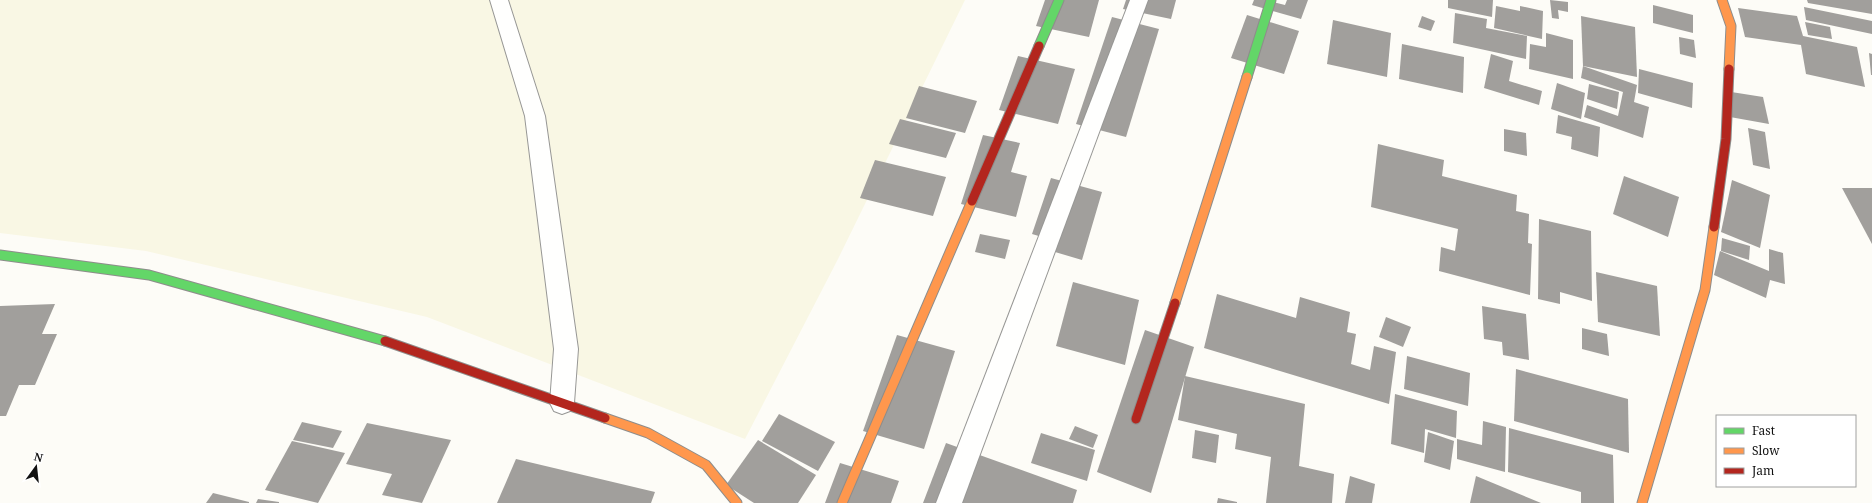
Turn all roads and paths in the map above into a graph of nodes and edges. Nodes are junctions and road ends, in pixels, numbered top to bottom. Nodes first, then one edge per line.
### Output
1 (499, 0) edge
2 (1059, 0) edge
3 (1139, 0) edge
4 (1271, 0) edge
5 (1722, 0) edge
6 (0, 255) edge
7 (562, 404) junction
8 (1136, 419) dead end
9 (737, 503) edge
10 (842, 503) edge
11 (949, 503) edge
12 (1642, 503) edge

1 - 7 street
2 - 10 street
3 - 11 street
4 - 8 street
5 - 12 street
6 - 7 street
7 - 9 street

